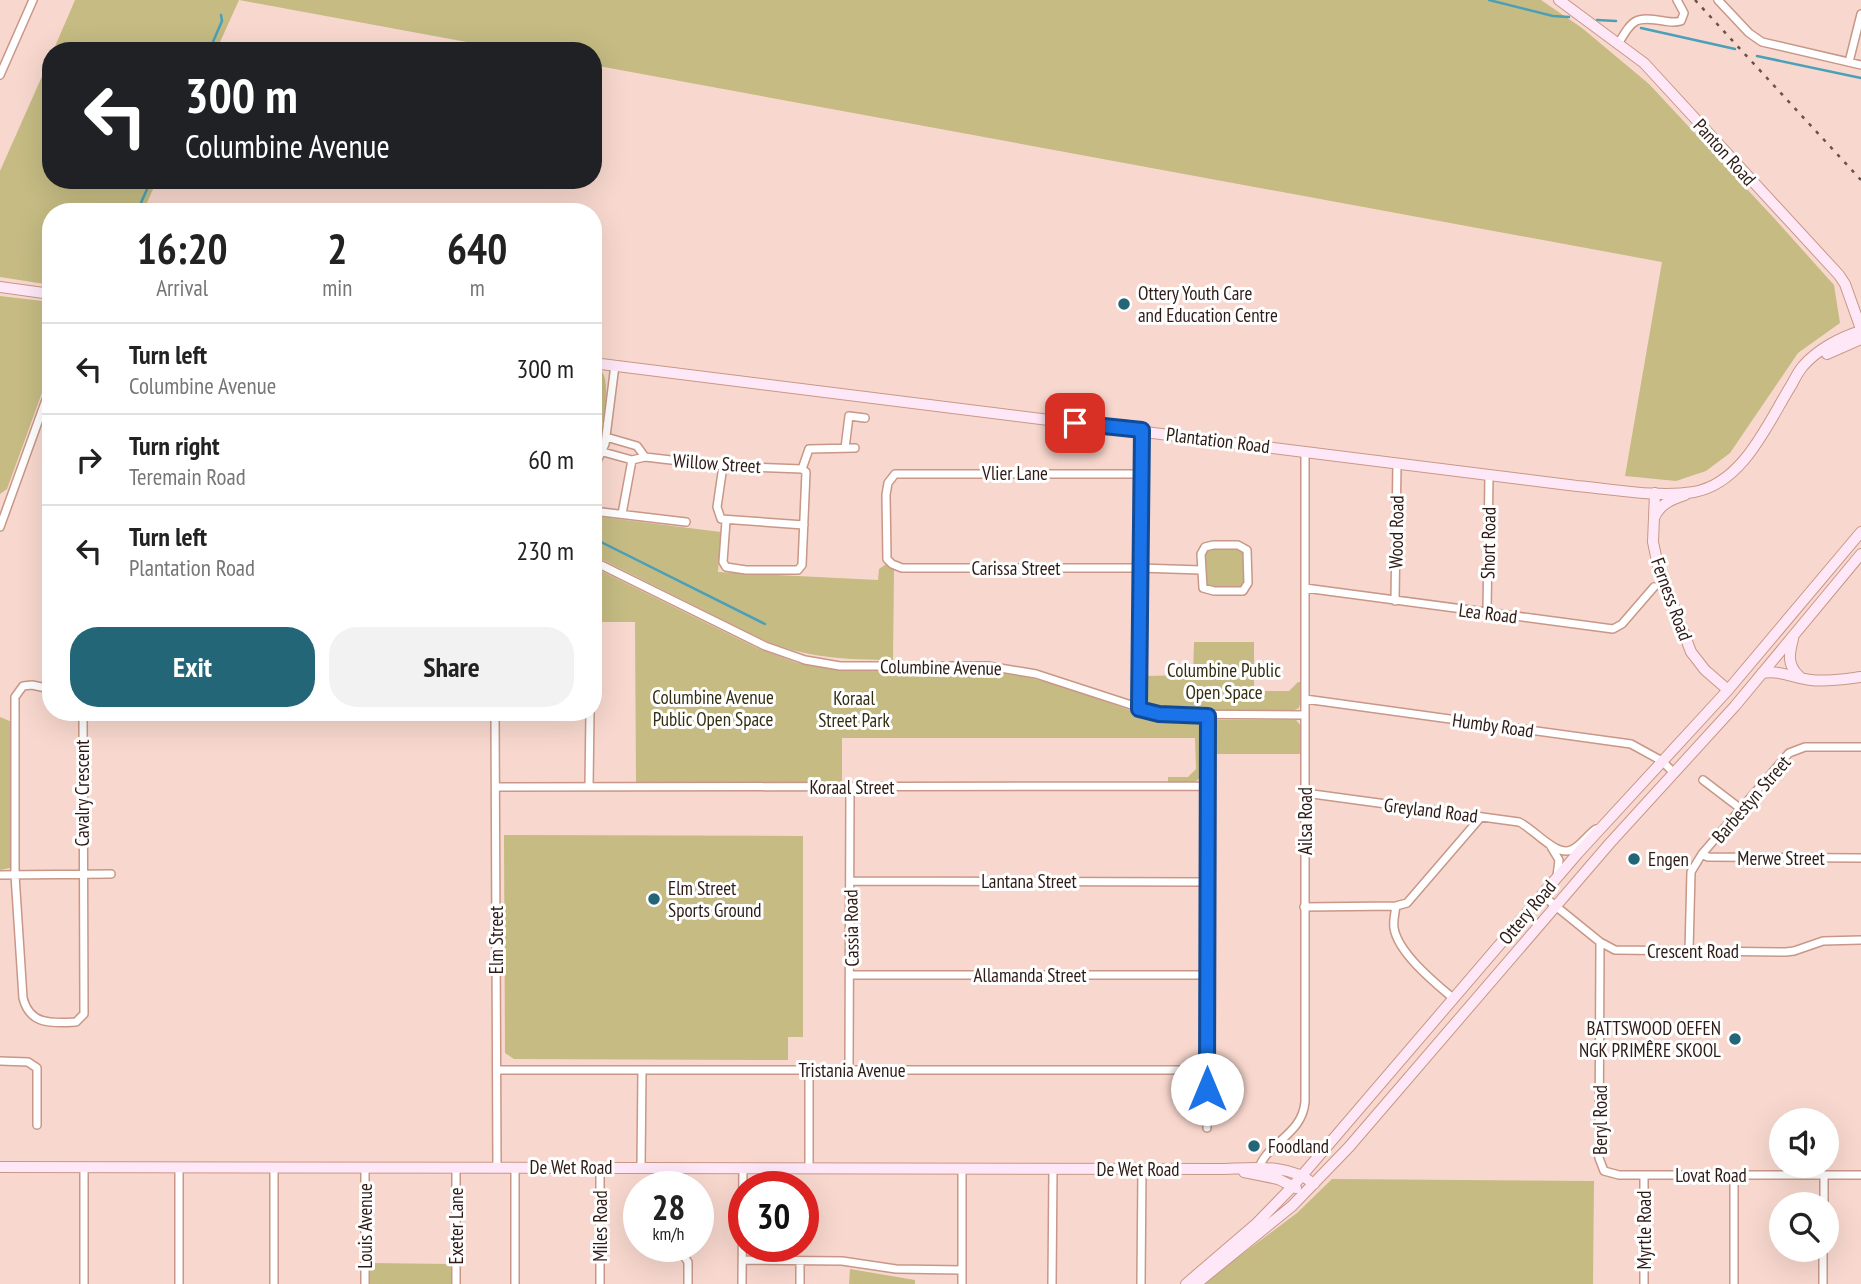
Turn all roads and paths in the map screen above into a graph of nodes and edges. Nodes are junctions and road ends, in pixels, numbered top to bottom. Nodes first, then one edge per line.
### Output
1 (33, 0) edge
2 (1559, 0) edge
3 (1677, 0) edge
4 (1718, 0) edge
5 (1861, 14) edge
6 (1618, 44) junction
7 (4, 55) edge
8 (1849, 62) junction
9 (1861, 65) edge
10 (0, 75) edge
11 (0, 288) edge
12 (42, 293) edge
13 (1853, 309) junction
14 (1861, 330) edge
15 (1861, 338) edge
16 (1835, 341) junction
17 (602, 364) edge
18 (615, 365) junction
19 (1793, 383) junction
20 (42, 411) edge
21 (865, 418) dead end
22 (1142, 430) junction
23 (607, 437) junction
24 (845, 448) junction
25 (855, 448) dead end
26 (1305, 451) junction
27 (603, 452) joint
28 (645, 457) junction
29 (632, 460) junction
30 (1397, 463) junction
31 (723, 466) junction
32 (802, 469) junction
33 (1140, 474) junction
34 (1489, 475) junction
35 (1694, 492) junction
36 (1655, 493) junction
37 (0, 499) edge
38 (9, 502) junction
39 (602, 512) edge
40 (622, 514) junction
41 (726, 521) junction
42 (686, 522) dead end
43 (1653, 522) junction
44 (804, 525) junction
45 (0, 527) edge
46 (1861, 532) edge
47 (1861, 554) edge
48 (602, 565) edge
49 (892, 565) joint
50 (1140, 568) junction
51 (1201, 570) junction
52 (1654, 587) dead end
53 (1305, 588) junction
54 (1395, 601) junction
55 (1487, 612) junction
56 (1795, 634) junction
57 (1762, 673) junction
58 (1861, 677) edge
59 (1802, 679) junction
60 (42, 687) edge
61 (1728, 690) junction
62 (1305, 699) junction
63 (1139, 709) junction
64 (1305, 715) junction
65 (1208, 716) junction
66 (83, 721) edge
67 (495, 721) edge
68 (590, 721) edge
69 (1861, 747) edge
70 (1662, 761) junction
71 (1673, 772) junction
72 (1703, 780) dead end
73 (1208, 786) junction
74 (496, 787) junction
75 (589, 787) junction
76 (850, 787) junction
77 (1305, 793) junction
78 (1741, 809) junction
79 (1481, 817) junction
80 (1605, 824) junction
81 (1549, 845) junction
82 (1702, 854) junction
83 (1861, 858) edge
84 (0, 874) edge
85 (82, 874) junction
86 (111, 874) dead end
87 (15, 875) junction
88 (1556, 878) junction
89 (850, 881) junction
90 (1208, 882) junction
91 (1542, 895) junction
92 (1304, 906) junction
93 (1396, 906) junction
94 (1556, 906) junction
95 (1861, 940) edge
96 (1600, 942) junction
97 (1689, 951) junction
98 (851, 975) junction
99 (1208, 975) junction
100 (1454, 999) junction
101 (2, 1062) edge
102 (809, 1069) junction
103 (497, 1070) junction
104 (642, 1070) junction
105 (849, 1070) junction
106 (1207, 1070) junction
107 (37, 1125) dead end
108 (1207, 1128) dead end
109 (0, 1167) edge
110 (85, 1167) junction
111 (179, 1167) junction
112 (274, 1167) junction
113 (516, 1167) junction
114 (600, 1167) junction
115 (641, 1167) junction
116 (365, 1168) junction
117 (456, 1168) junction
118 (497, 1168) junction
119 (743, 1168) joint
120 (809, 1168) junction
121 (962, 1168) junction
122 (1053, 1168) junction
123 (1142, 1169) junction
124 (1258, 1170) junction
125 (1604, 1171) joint
126 (1734, 1174) junction
127 (1303, 1175) junction
128 (1644, 1175) junction
129 (1769, 1175) edge
130 (1861, 1175) edge
131 (1839, 1176) edge
132 (1314, 1184) junction
133 (1293, 1186) junction
134 (1304, 1194) junction
135 (819, 1261) edge
136 (688, 1262) edge
137 (743, 1262) edge
138 (800, 1262) edge
139 (1823, 1262) edge
140 (962, 1270) junction
141 (85, 1284) edge
142 (179, 1284) edge
143 (274, 1284) edge
144 (365, 1284) edge
145 (456, 1284) edge
146 (515, 1284) edge
147 (600, 1284) edge
148 (688, 1284) edge
149 (743, 1284) edge
150 (800, 1284) edge
151 (962, 1284) edge
152 (1052, 1284) edge
153 (1141, 1284) edge
154 (1186, 1284) edge
155 (1195, 1284) edge
156 (1644, 1284) edge
157 (1734, 1284) edge
158 (1823, 1284) edge

1 - 7 street
2 - 6 street, Panton Road
3 - 6 street
4 - 8 street
5 - 8 street
6 - 13 street, Panton Road
7 - 10 street
8 - 9 street
11 - 12 street
13 - 14 street, Panton Road
13 - 16 street
14 - 16 street, Plantation Road
15 - 19 street, Plantation Road
16 - 19 street, Plantation Road
17 - 18 street, Plantation Road
18 - 22 street, Plantation Road
18 - 23 street
19 - 35 street, Plantation Road
20 - 38 street
21 - 24 street
22 - 26 street, Plantation Road
22 - 33 street
23 - 27 street
23 - 28 street, Willow Street
24 - 25 street
24 - 32 street
26 - 30 street, Plantation Road
26 - 53 street, Ailsa Road
27 - 29 street, Willow Street
28 - 29 street, Willow Street
28 - 31 street, Willow Street
29 - 40 street
30 - 34 street, Plantation Road
30 - 54 street, Wood Road
31 - 32 street, Willow Street
31 - 41 street
32 - 44 street
33 - 49 street, Vlier Lane
33 - 50 street
34 - 36 street, Plantation Road
34 - 55 street, Short Road
35 - 36 street, Plantation Road
35 - 43 street
36 - 43 street, Ferness Road
37 - 38 street
38 - 45 street
39 - 40 street
40 - 42 street
41 - 44 street
41 - 44 street
43 - 61 street, Ferness Road
46 - 61 street, Ottery Road
47 - 56 street, Ottery Road
48 - 63 street, Columbine Avenue
49 - 50 street, Carissa Street
50 - 51 street, Carissa Street
50 - 63 street
51 - 51 street
52 - 55 street, Lea Road
53 - 54 street, Lea Road
53 - 62 street, Ailsa Road
54 - 55 street, Lea Road
56 - 57 street, Ottery Road
56 - 59 street
57 - 59 street
57 - 71 street, Ottery Road
58 - 59 street
60 - 87 street
61 - 70 street, Ottery Road
62 - 64 street, Ailsa Road
62 - 70 street, Humby Road
63 - 65 street, Columbine Avenue
64 - 65 street, Columbine Avenue
64 - 77 street, Ailsa Road
65 - 73 street
66 - 85 street, Cavalry Crescent
67 - 74 street, Elm Street
68 - 75 street
69 - 78 street, Barbestyn Street
70 - 71 street, Humby Road
70 - 80 street, Ottery Road
71 - 94 street, Ottery Road
72 - 78 street
73 - 76 street, Koraal Street
73 - 90 street
74 - 75 street, Koraal Street
74 - 103 street, Elm Street
75 - 76 street, Koraal Street
76 - 89 street, Cassia Road
77 - 79 street, Greyland Road
77 - 92 street, Ailsa Road
78 - 82 street, Barbestyn Street
79 - 81 street, Greyland Road
79 - 93 street
80 - 81 street
80 - 88 street, Ottery Road
81 - 88 street
82 - 83 street, Merwe Street
82 - 97 street, Barbestyn Street
84 - 87 street
85 - 86 street
85 - 87 street
85 - 87 street, Cavalry Crescent
88 - 91 street, Ottery Road
89 - 90 street, Lantana Street
89 - 98 street, Cassia Road
90 - 99 street
91 - 94 street, Crescent Road
91 - 100 street, Ottery Road
92 - 93 street
92 - 124 street, Ailsa Road
93 - 100 street
94 - 96 street, Crescent Road
94 - 132 street, Ottery Road
95 - 97 street, Crescent Road
96 - 97 street, Crescent Road
96 - 125 street, Beryl Road
98 - 99 street, Allamanda Street
98 - 105 street, Cassia Road
99 - 106 street
100 - 127 street, Ottery Road
101 - 107 street
102 - 104 street, Tristania Avenue
102 - 105 street, Tristania Avenue
102 - 120 street
103 - 104 street, Tristania Avenue
103 - 118 street, Elm Street
104 - 115 street
105 - 106 street, Tristania Avenue
106 - 108 street
109 - 110 street, De Wet Road
110 - 111 street, De Wet Road
110 - 141 street
111 - 112 street, De Wet Road
111 - 142 street
112 - 116 street, De Wet Road
112 - 143 street
113 - 114 street, De Wet Road
113 - 118 street, De Wet Road
113 - 146 street
114 - 115 street, De Wet Road
114 - 147 street, Miles Road
115 - 119 street, De Wet Road
116 - 117 street, De Wet Road
116 - 144 street, Louis Avenue
117 - 118 street, De Wet Road
117 - 145 street, Exeter Lane
119 - 120 street, De Wet Road
120 - 121 street, De Wet Road
121 - 122 street, De Wet Road
121 - 140 street
122 - 123 street, De Wet Road
122 - 152 street
123 - 124 street, De Wet Road
123 - 153 street
124 - 127 street, De Wet Road
124 - 133 street, De Wet Road
125 - 128 street, Lovat Road
126 - 128 street, Lovat Road
126 - 129 street, Lovat Road
126 - 157 street
127 - 132 street, De Wet Road
127 - 133 street, Ottery Road
128 - 156 street, Myrtle Road
130 - 131 street, Lovat Road
132 - 134 street, Ottery Road
133 - 134 street, De Wet Road
133 - 154 street, Ottery Road
134 - 155 street, Ottery Road
135 - 140 street
136 - 148 street
137 - 149 street
138 - 150 street
139 - 158 street
140 - 151 street

